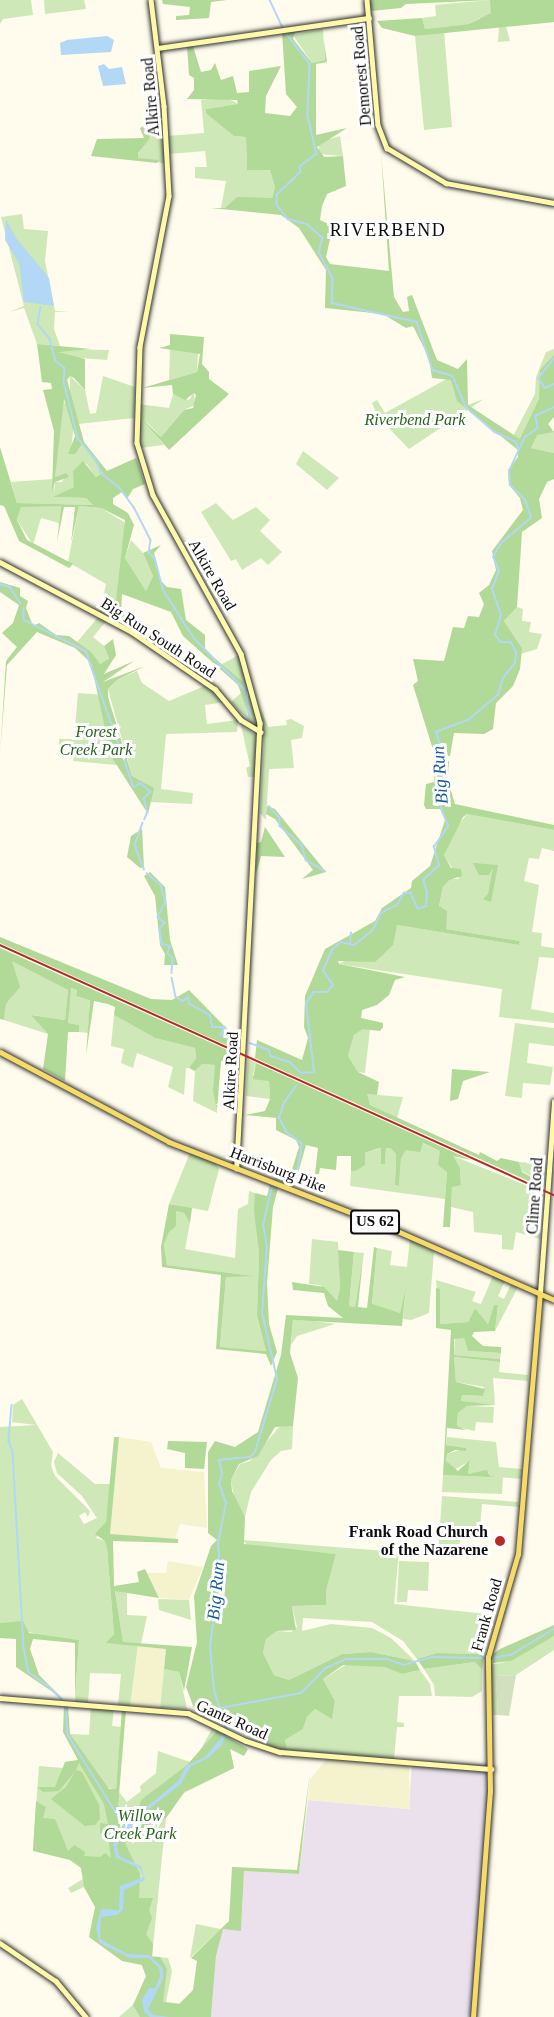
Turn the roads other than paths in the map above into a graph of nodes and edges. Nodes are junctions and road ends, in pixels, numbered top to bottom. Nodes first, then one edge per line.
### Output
1 (151, 0) edge
2 (367, 0) edge
3 (369, 18) junction
4 (158, 48) junction
5 (554, 203) edge
6 (0, 562) edge
7 (261, 732) junction
8 (0, 1052) edge
9 (554, 1102) edge
10 (237, 1168) junction
11 (540, 1293) junction
12 (554, 1300) edge
13 (0, 1698) edge
14 (490, 1769) junction
15 (0, 1943) edge
16 (86, 2017) edge
17 (473, 2017) edge

1 - 4 main road, Alkire Road
2 - 3 main road, Demorest Road
3 - 4 main road
3 - 5 main road, Demorest Road
4 - 7 main road, Alkire Road
6 - 7 main road, Big Run South Road
7 - 10 main road, Alkire Road
8 - 10 main road, Harrisburg Pike / US 62
9 - 11 main road, Clime Road
10 - 11 main road, Harrisburg Pike / US 62
11 - 12 main road, Harrisburg Pike / US 62
11 - 14 main road, Frank Road
13 - 14 main road, Gantz Road
14 - 17 main road, Frank Road
15 - 16 main road

